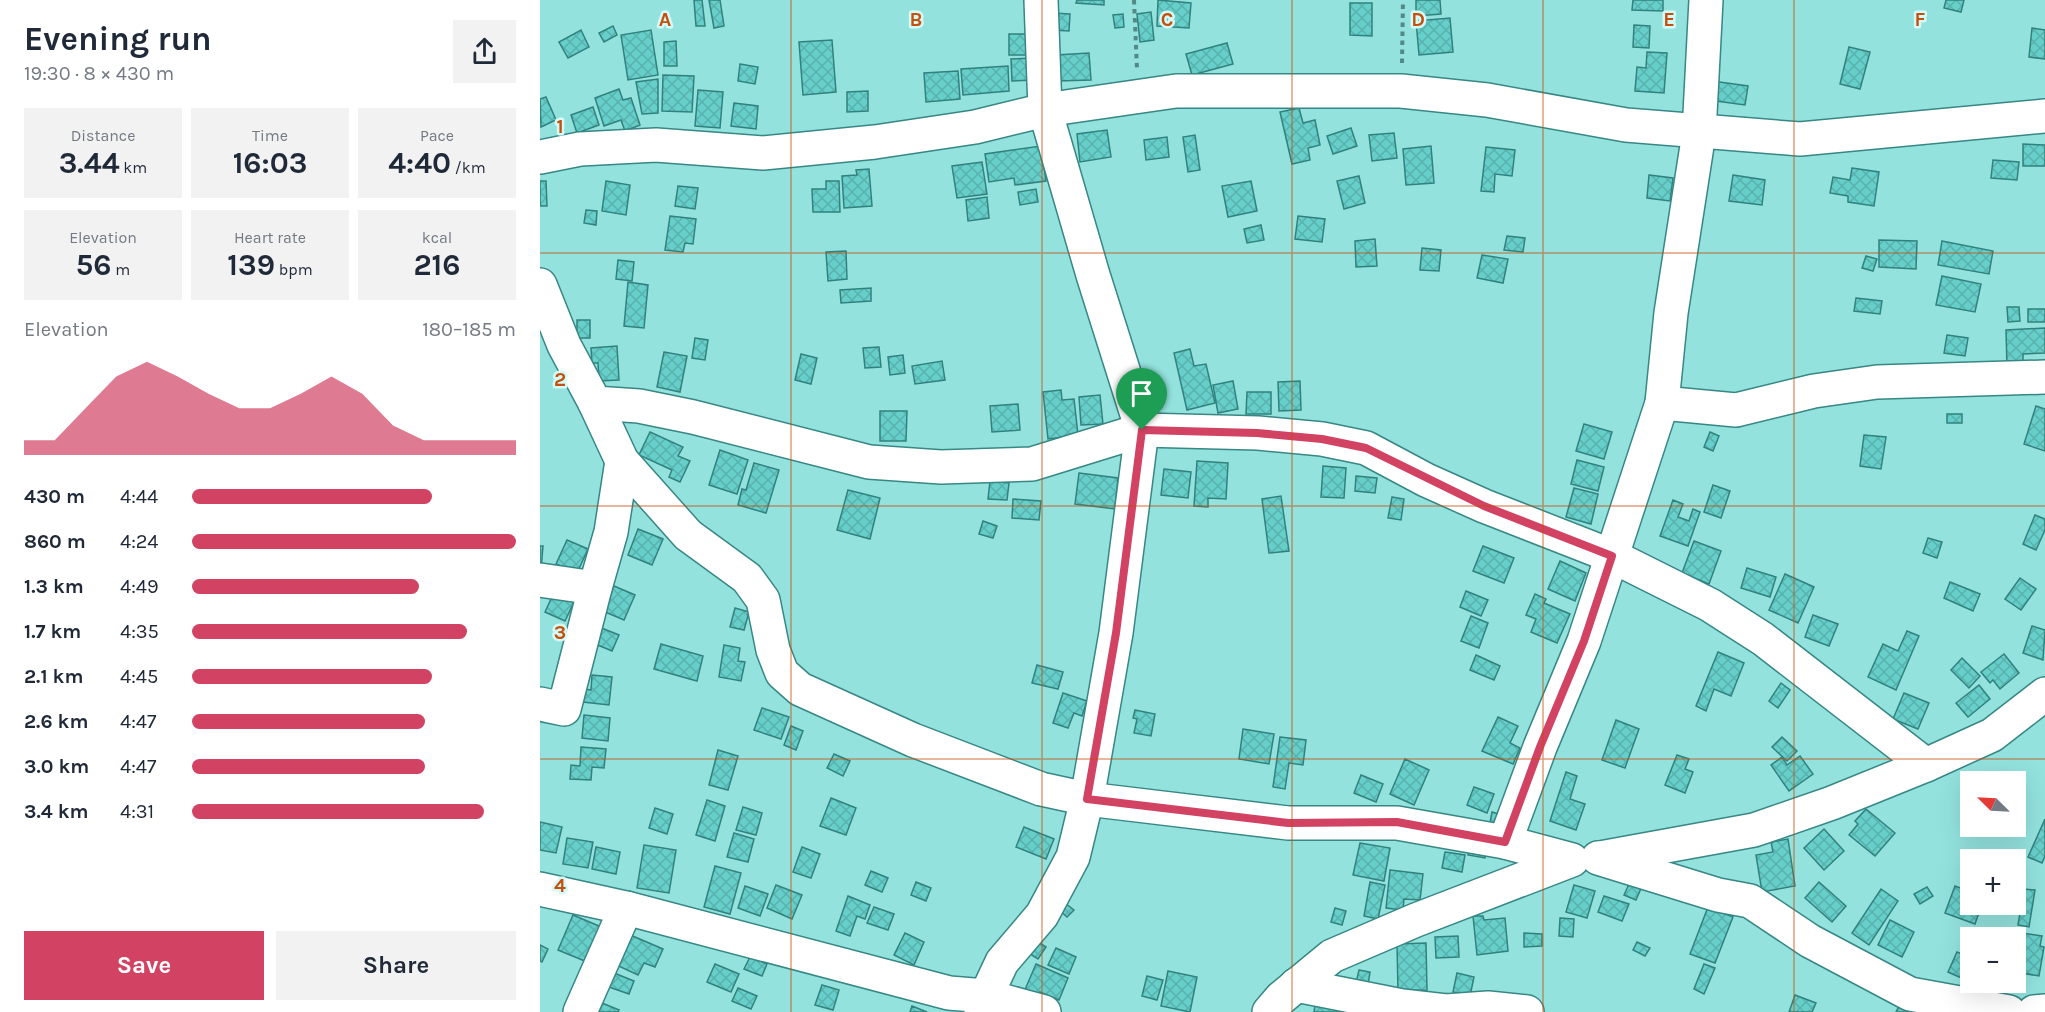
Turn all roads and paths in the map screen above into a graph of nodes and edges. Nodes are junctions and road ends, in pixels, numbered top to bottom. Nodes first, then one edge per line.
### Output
1 (1041, 0) edge
2 (1134, 0) edge
3 (1403, 0) edge
4 (1706, 0) edge
5 (1401, 91) junction
6 (1138, 97) junction
7 (1045, 111) junction
8 (2045, 116) edge
9 (1699, 133) junction
10 (540, 158) edge
11 (540, 285) edge
12 (2045, 377) edge
13 (595, 403) junction
14 (1662, 403) junction
15 (1142, 430) junction
16 (622, 461) junction
17 (1612, 556) junction
18 (540, 580) edge
19 (595, 588) junction
20 (2045, 694) edge
21 (540, 704) edge
22 (1926, 765) junction
23 (1087, 799) junction
24 (1505, 842) junction
25 (1585, 859) junction
26 (540, 889) edge
27 (626, 908) junction
28 (1296, 985) junction
29 (983, 1004) edge
30 (2045, 1011) edge
31 (580, 1012) edge
32 (1044, 1012) edge
33 (1269, 1012) edge
34 (1527, 1012) edge
35 (2009, 1012) edge
36 (2034, 1012) edge

1 - 7 street
2 - 6 path
3 - 5 path
4 - 9 street
5 - 6 street
5 - 9 street
6 - 7 street
7 - 10 street
7 - 15 street
8 - 9 street
9 - 14 street
11 - 13 street
12 - 14 street
13 - 15 street
13 - 16 street
14 - 17 street
15 - 17 street
15 - 23 street
16 - 19 street
16 - 23 street
17 - 22 street
17 - 24 street
18 - 19 street
19 - 21 street
20 - 22 street
22 - 25 street
23 - 24 street
23 - 29 street
24 - 25 street
25 - 28 street
25 - 35 street
26 - 27 street
27 - 29 street
27 - 31 street
28 - 33 street
28 - 34 street
29 - 32 street
30 - 36 street

